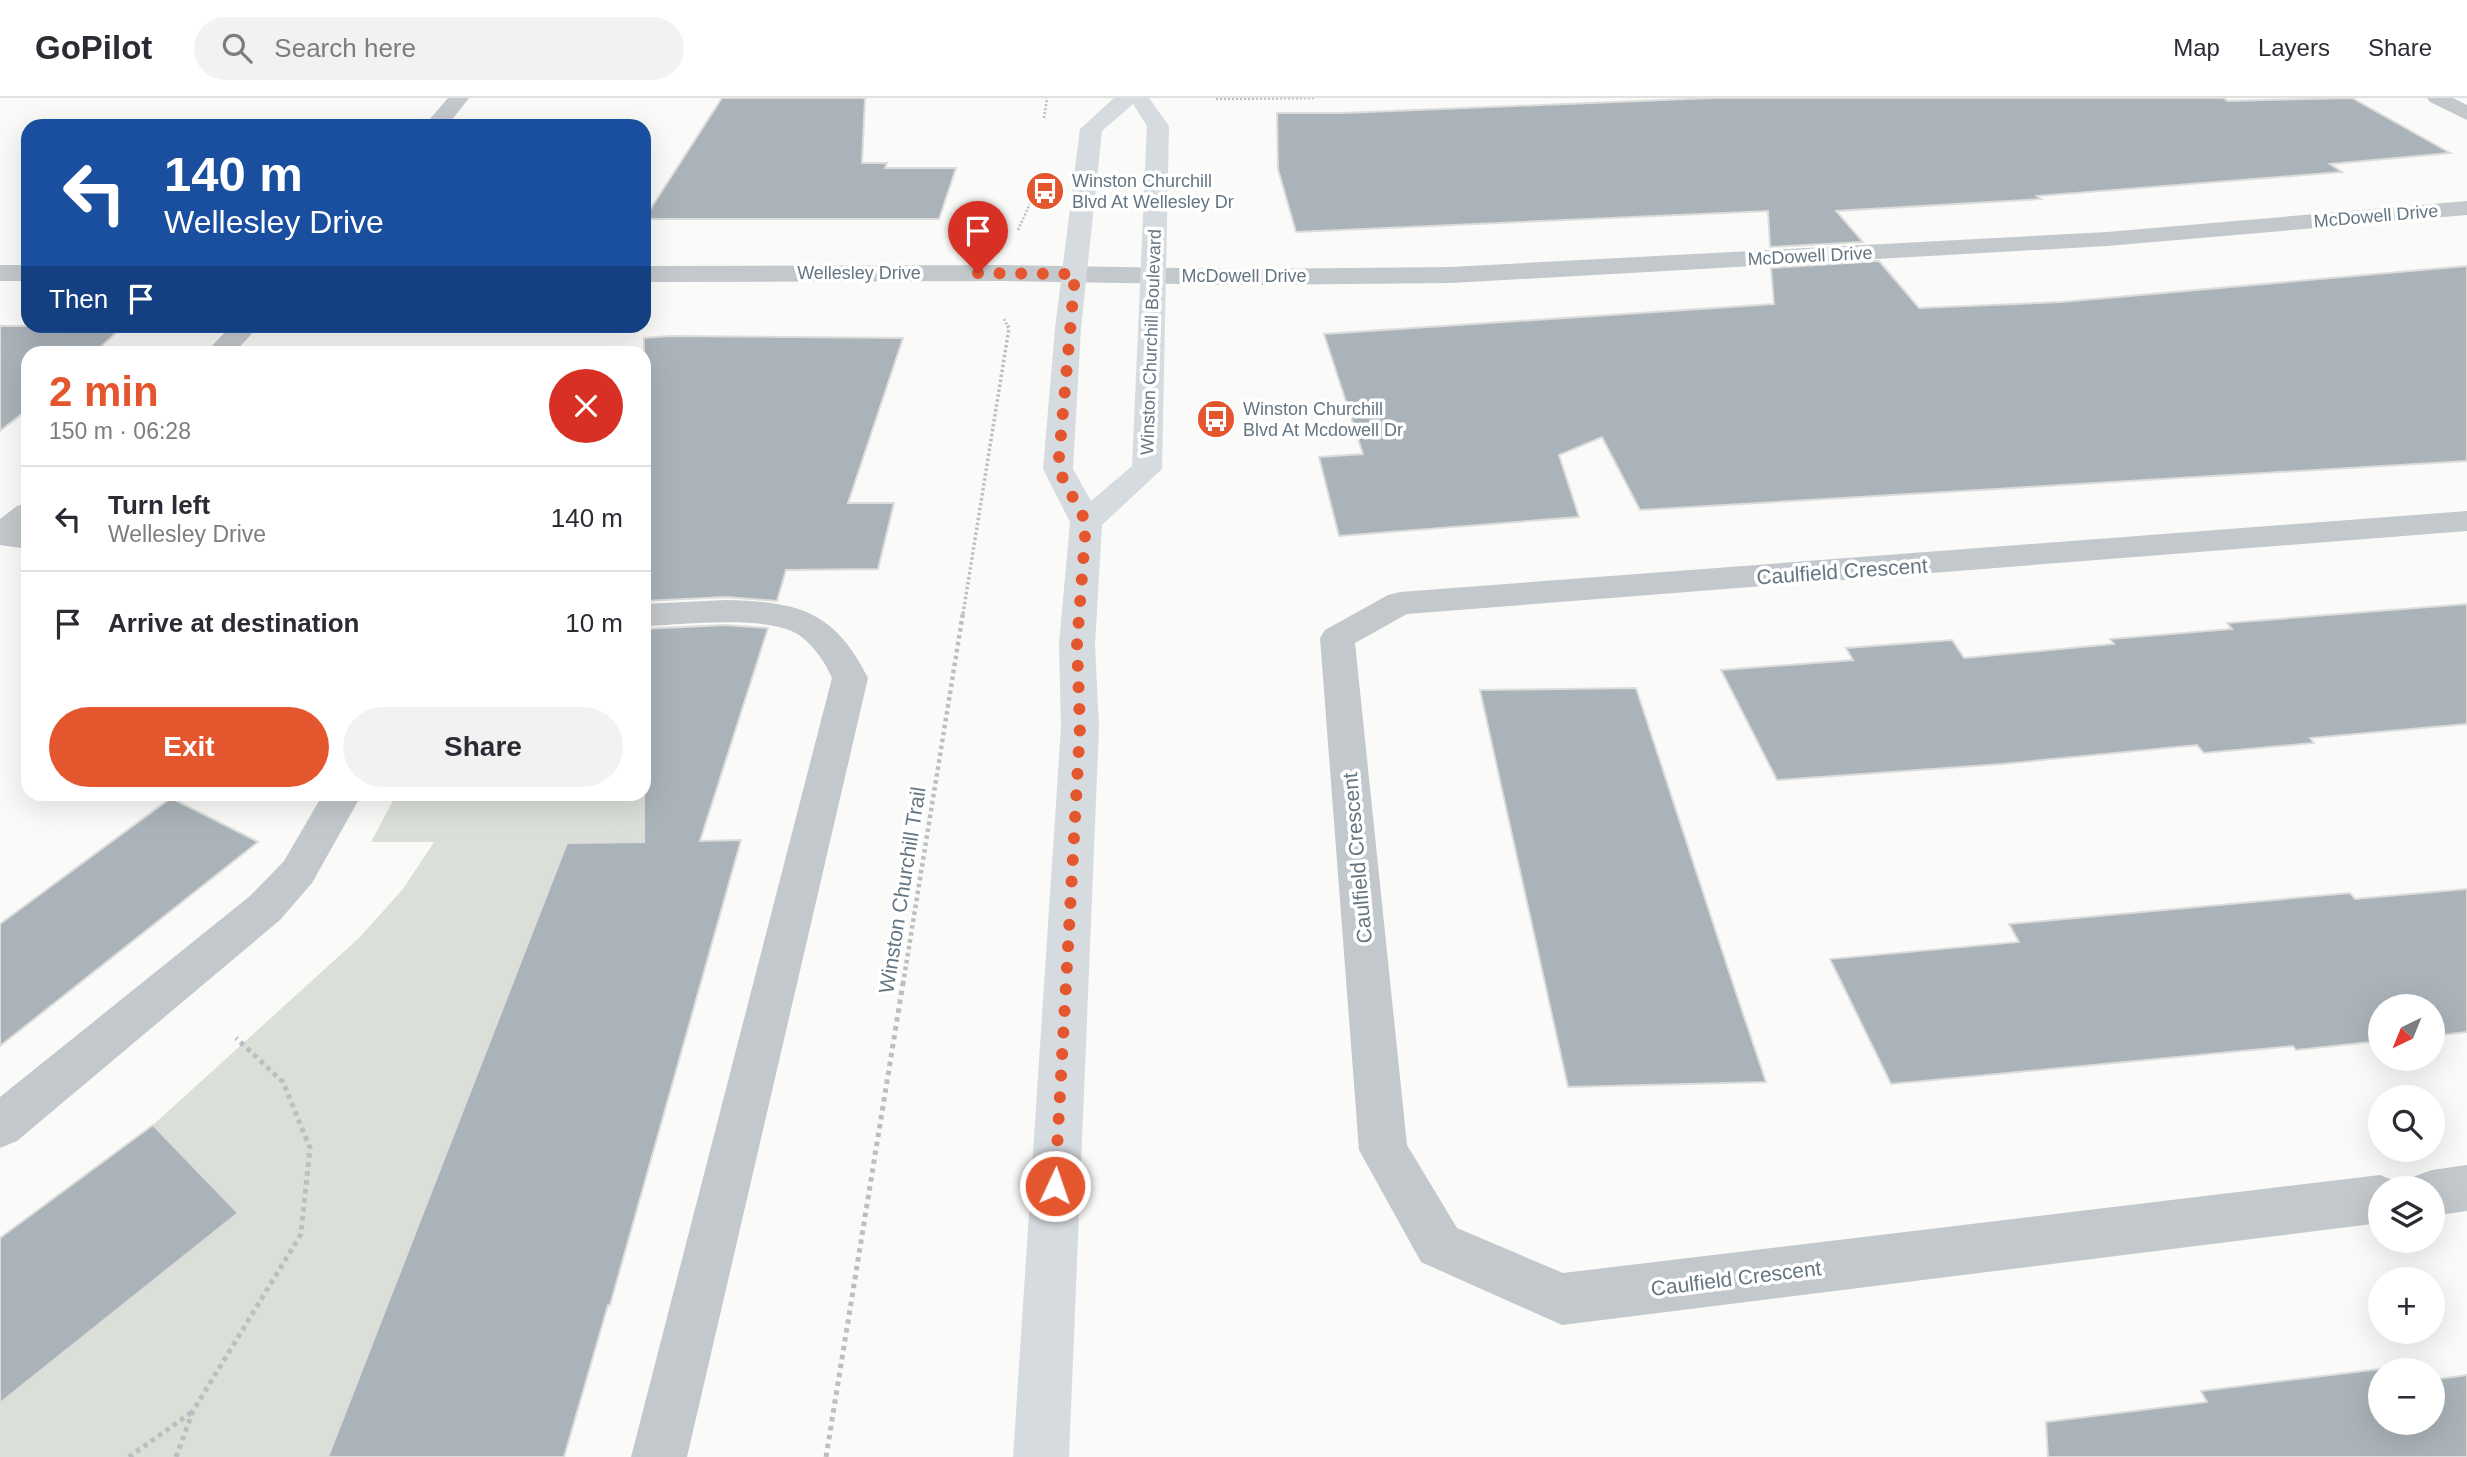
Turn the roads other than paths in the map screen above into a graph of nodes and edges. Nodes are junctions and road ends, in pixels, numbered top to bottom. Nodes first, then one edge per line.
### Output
1 (459, 98) edge
2 (1127, 98) edge
3 (1139, 98) edge
4 (2437, 98) edge
5 (2467, 114) edge
6 (441, 119) edge
7 (2467, 208) edge
8 (0, 273) edge
9 (21, 273) edge
10 (651, 274) edge
11 (1075, 274) junction
12 (1153, 275) junction
13 (239, 333) edge
14 (225, 346) edge
15 (21, 518) edge
16 (2467, 521) edge
17 (1086, 522) junction
18 (0, 535) edge
19 (21, 538) edge
20 (651, 615) edge
21 (338, 801) edge
22 (0, 1126) edge
23 (2467, 1188) edge
24 (2445, 1191) edge
25 (2368, 1200) edge
26 (659, 1457) edge
27 (1041, 1457) edge

1 - 6 street
2 - 11 main road
3 - 12 main road, Winston Churchill Boulevard
4 - 5 street
7 - 12 street, McDowell Drive
8 - 9 street
10 - 11 street, Wellesley Drive
11 - 12 street, McDowell Drive
11 - 17 main road
12 - 17 main road, Winston Churchill Boulevard
13 - 14 street
15 - 18 street
16 - 25 street, Caulfield Crescent
17 - 27 main road
18 - 19 street
20 - 26 street
21 - 22 street
23 - 24 street

